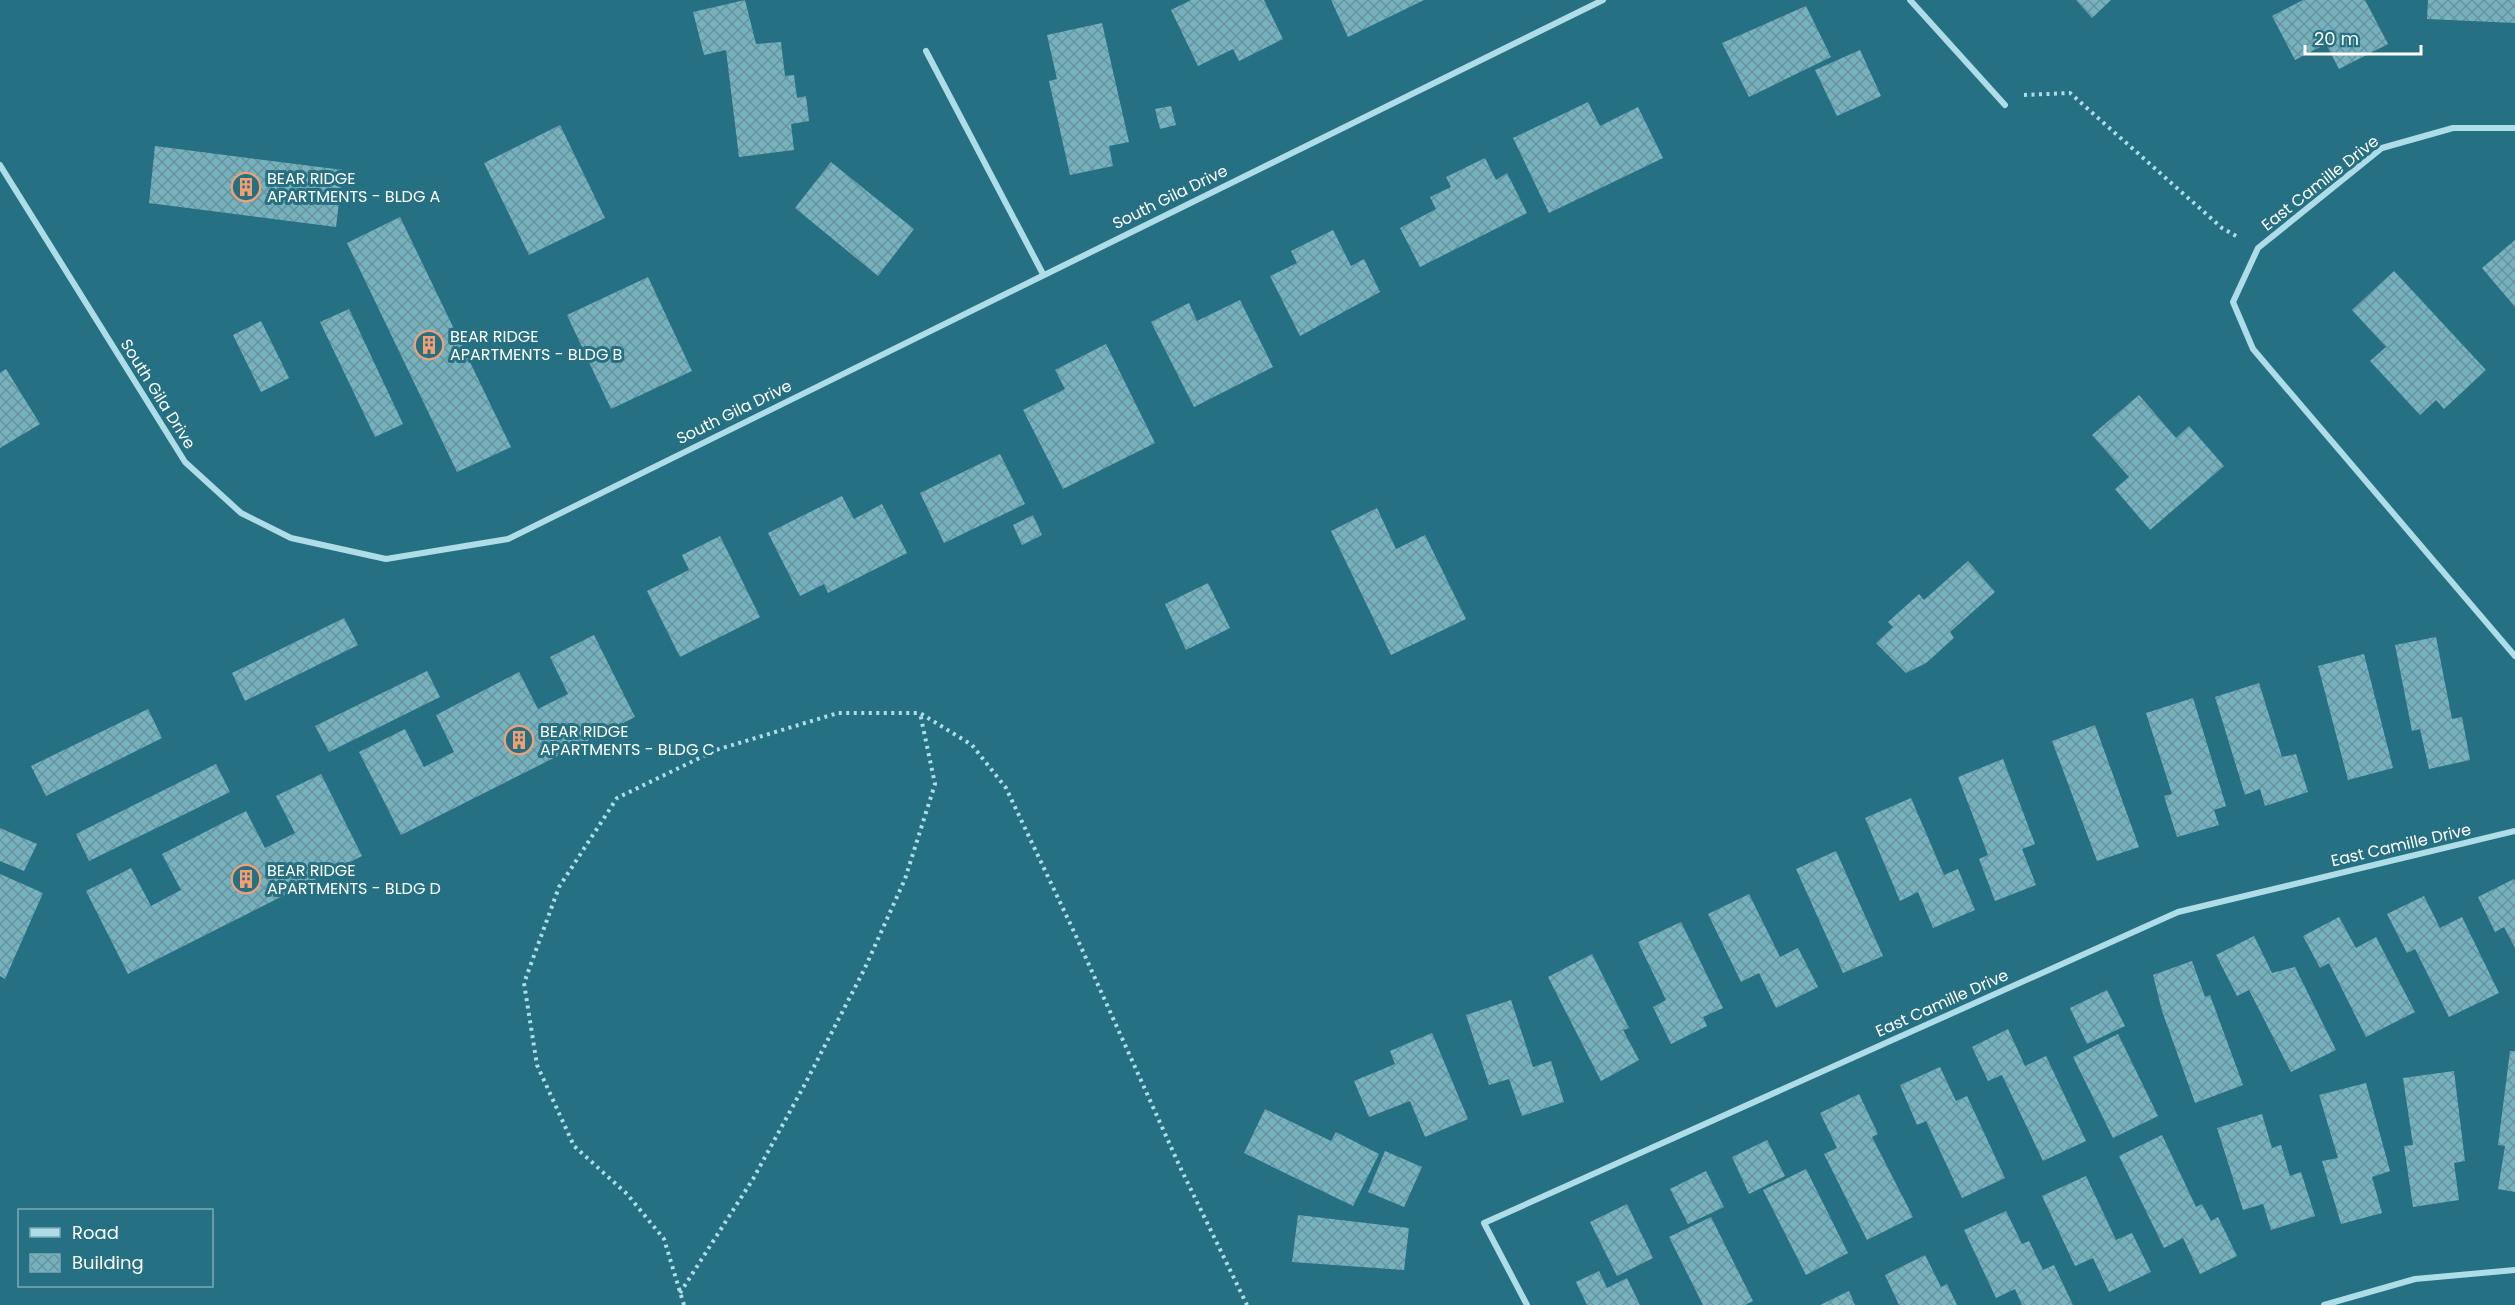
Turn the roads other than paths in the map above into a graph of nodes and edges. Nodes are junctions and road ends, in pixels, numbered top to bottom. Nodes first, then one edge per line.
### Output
1 (1603, 0) edge
2 (1910, 0) edge
3 (926, 51) dead end
4 (2004, 105) dead end
5 (2515, 128) edge
6 (0, 165) edge
7 (1043, 274) junction
8 (2515, 656) edge
9 (2515, 831) edge
10 (2515, 1270) edge
11 (1527, 1305) edge
12 (2324, 1305) edge

1 - 7 street, South Gila Drive
2 - 4 street
3 - 7 street
5 - 8 street, East Camille Drive
6 - 7 street, South Gila Drive
9 - 11 street, East Camille Drive
10 - 12 street

